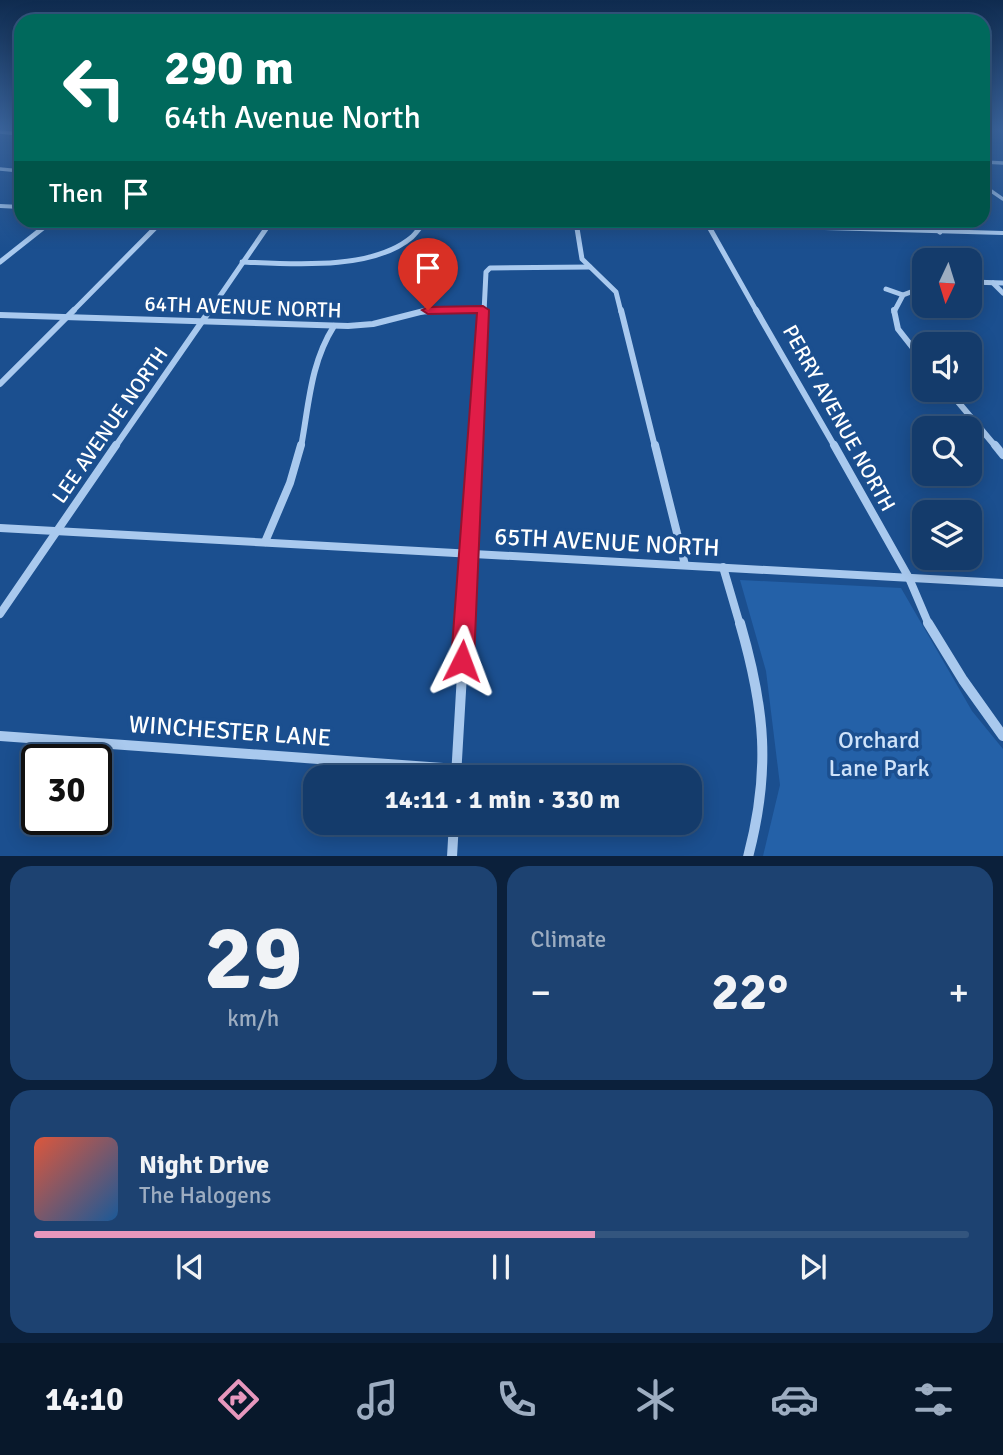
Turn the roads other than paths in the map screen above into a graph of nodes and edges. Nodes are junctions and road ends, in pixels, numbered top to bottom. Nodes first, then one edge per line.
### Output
1 (990, 190) edge
2 (994, 193) junction
3 (1003, 194) edge
4 (1003, 199) edge
5 (43, 228) edge
6 (155, 228) edge
7 (266, 228) edge
8 (422, 228) edge
9 (577, 228) edge
10 (714, 228) edge
11 (826, 228) edge
12 (935, 228) edge
13 (940, 232) junction
14 (1003, 233) edge
15 (0, 262) edge
16 (242, 262) junction
17 (590, 267) junction
18 (982, 282) edge
19 (992, 282) junction
20 (1003, 283) edge
21 (886, 289) dead end
22 (912, 292) edge
23 (1003, 293) edge
24 (903, 295) junction
25 (483, 310) junction
26 (0, 315) edge
27 (68, 317) junction
28 (203, 322) junction
29 (334, 326) junction
30 (912, 347) edge
31 (0, 384) edge
32 (958, 402) edge
33 (1003, 455) edge
34 (0, 528) edge
35 (57, 531) junction
36 (265, 542) junction
37 (468, 554) junction
38 (685, 565) junction
39 (723, 567) junction
40 (909, 578) junction
41 (1003, 583) edge
42 (0, 614) edge
43 (0, 736) edge
44 (1003, 736) edge
45 (357, 765) edge
46 (456, 765) edge
47 (453, 835) edge
48 (452, 856) edge
49 (748, 856) edge

1 - 2 street
2 - 3 street
2 - 4 street
5 - 15 street
6 - 27 street
7 - 16 street, LEE AVENUE NORTH
8 - 16 street
9 - 17 street
10 - 40 street, PERRY AVENUE NORTH
11 - 13 street
12 - 13 street
13 - 14 street
16 - 28 street, LEE AVENUE NORTH
17 - 25 street
17 - 38 street
18 - 19 street
19 - 20 street
19 - 23 street
21 - 24 street
22 - 24 street
24 - 30 street
25 - 29 street, 64TH AVENUE NORTH
25 - 37 street
26 - 27 street, 64TH AVENUE NORTH
27 - 28 street, 64TH AVENUE NORTH
27 - 31 street
28 - 29 street, 64TH AVENUE NORTH
28 - 35 street, LEE AVENUE NORTH
29 - 36 street
32 - 33 street
34 - 35 street, 65TH AVENUE NORTH
35 - 36 street, 65TH AVENUE NORTH
35 - 42 street, LEE AVENUE NORTH
36 - 37 street, 65TH AVENUE NORTH
37 - 38 street, 65TH AVENUE NORTH
37 - 46 street
38 - 39 street, 65TH AVENUE NORTH
39 - 40 street, 65TH AVENUE NORTH
39 - 49 street
40 - 41 street, 65TH AVENUE NORTH
40 - 44 street, PERRY AVENUE NORTH
43 - 45 street, WINCHESTER LANE
47 - 48 street

